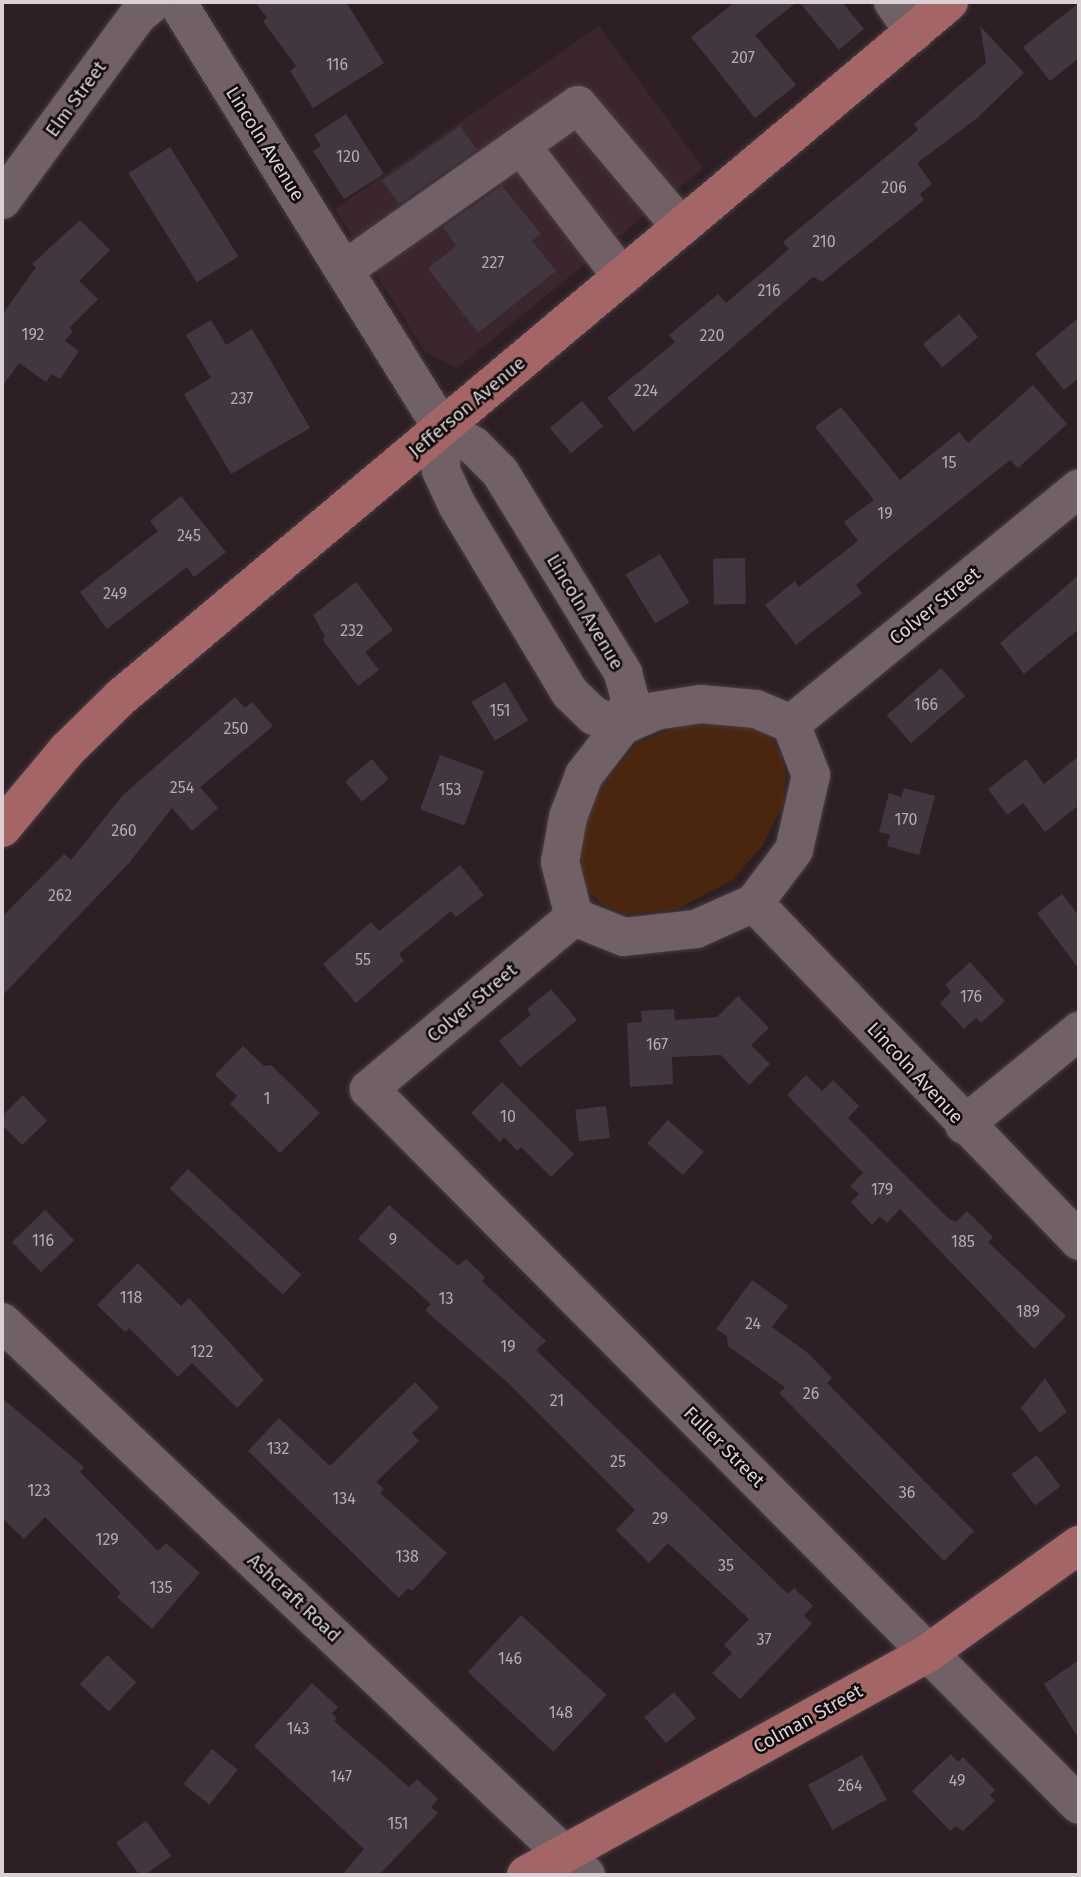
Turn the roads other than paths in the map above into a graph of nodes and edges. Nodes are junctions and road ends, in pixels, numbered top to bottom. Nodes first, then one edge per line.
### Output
1 (154, 2) edge
2 (177, 2) edge
3 (949, 2) edge
4 (903, 17) edge
5 (522, 147) junction
6 (2, 200) edge
7 (681, 227) junction
8 (344, 270) junction
9 (622, 277) junction
10 (442, 428) junction
11 (1079, 488) edge
12 (790, 724) junction
13 (622, 726) junction
14 (2, 828) edge
15 (754, 902) junction
16 (574, 917) junction
17 (1079, 1031) edge
18 (369, 1089) joint
19 (964, 1125) junction
20 (1079, 1241) edge
21 (2, 1322) edge
22 (1079, 1545) edge
23 (928, 1653) junction
24 (1079, 1805) edge
25 (575, 1865) edge
26 (526, 1875) edge

1 - 6 street, Elm Street
2 - 8 street, Lincoln Avenue
3 - 4 main road, Jefferson Avenue
4 - 7 main road, Jefferson Avenue
5 - 7 street
5 - 8 street
5 - 9 street
7 - 9 main road, Jefferson Avenue
8 - 10 street, Lincoln Avenue
9 - 10 main road, Jefferson Avenue
10 - 13 street
10 - 13 street, Lincoln Avenue
10 - 14 main road, Jefferson Avenue
11 - 12 street, Colver Street
12 - 13 street
12 - 15 street
13 - 16 street
15 - 16 street
15 - 19 street, Lincoln Avenue
16 - 18 street, Colver Street
17 - 19 street
18 - 23 street, Fuller Street
19 - 20 street, Lincoln Avenue
21 - 25 street, Ashcraft Road
22 - 23 main road, Colman Street
23 - 24 street, Fuller Street
23 - 25 main road, Colman Street
25 - 26 main road, Colman Street

